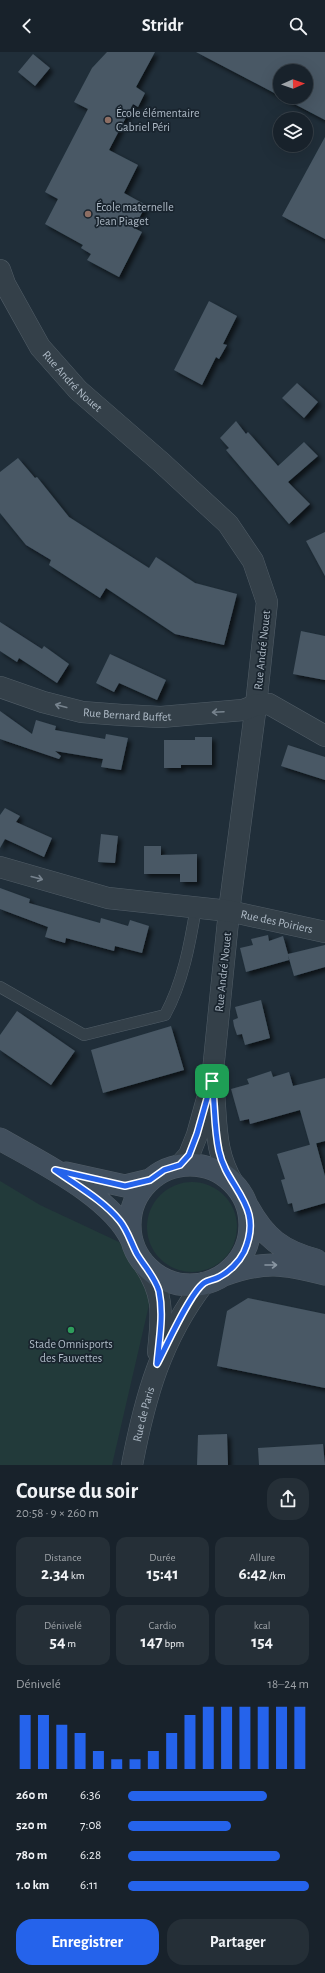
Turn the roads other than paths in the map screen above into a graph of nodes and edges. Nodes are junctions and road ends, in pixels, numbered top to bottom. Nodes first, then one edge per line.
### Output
1 (0, 270) edge
2 (0, 687) edge
3 (256, 705) junction
4 (325, 736) edge
5 (0, 867) edge
6 (196, 907) junction
7 (229, 911) junction
8 (325, 932) edge
9 (0, 986) edge
10 (212, 1081) junction
11 (0, 1139) edge
12 (180, 1165) junction
13 (55, 1170) junction
14 (150, 1180) junction
15 (233, 1183) junction
16 (245, 1202) junction
17 (137, 1252) junction
18 (325, 1262) edge
19 (325, 1274) edge
20 (212, 1280) junction
21 (157, 1364) junction
22 (132, 1465) edge

1 - 3 street, Rue André Nouet
3 -> 2 street, Rue Bernard Buffet
3 - 4 street
3 - 7 street, Rue André Nouet
5 -> 6 street
6 - 7 street
6 - 9 lane
7 - 8 street, Rue des Poiriers
7 - 10 street, Rue André Nouet
10 - 12 street, Rue André Nouet
10 - 15 street, Rue André Nouet
11 - 13 main road
12 - 14 main road
12 - 15 main road
13 - 14 main road
13 - 17 main road
14 - 17 main road
15 - 16 main road
16 - 18 main road
16 - 20 main road
17 - 20 main road
17 - 21 street, Rue de Paris
20 -> 19 main road
20 - 21 street, Rue de Paris
21 - 22 street, Rue de Paris

